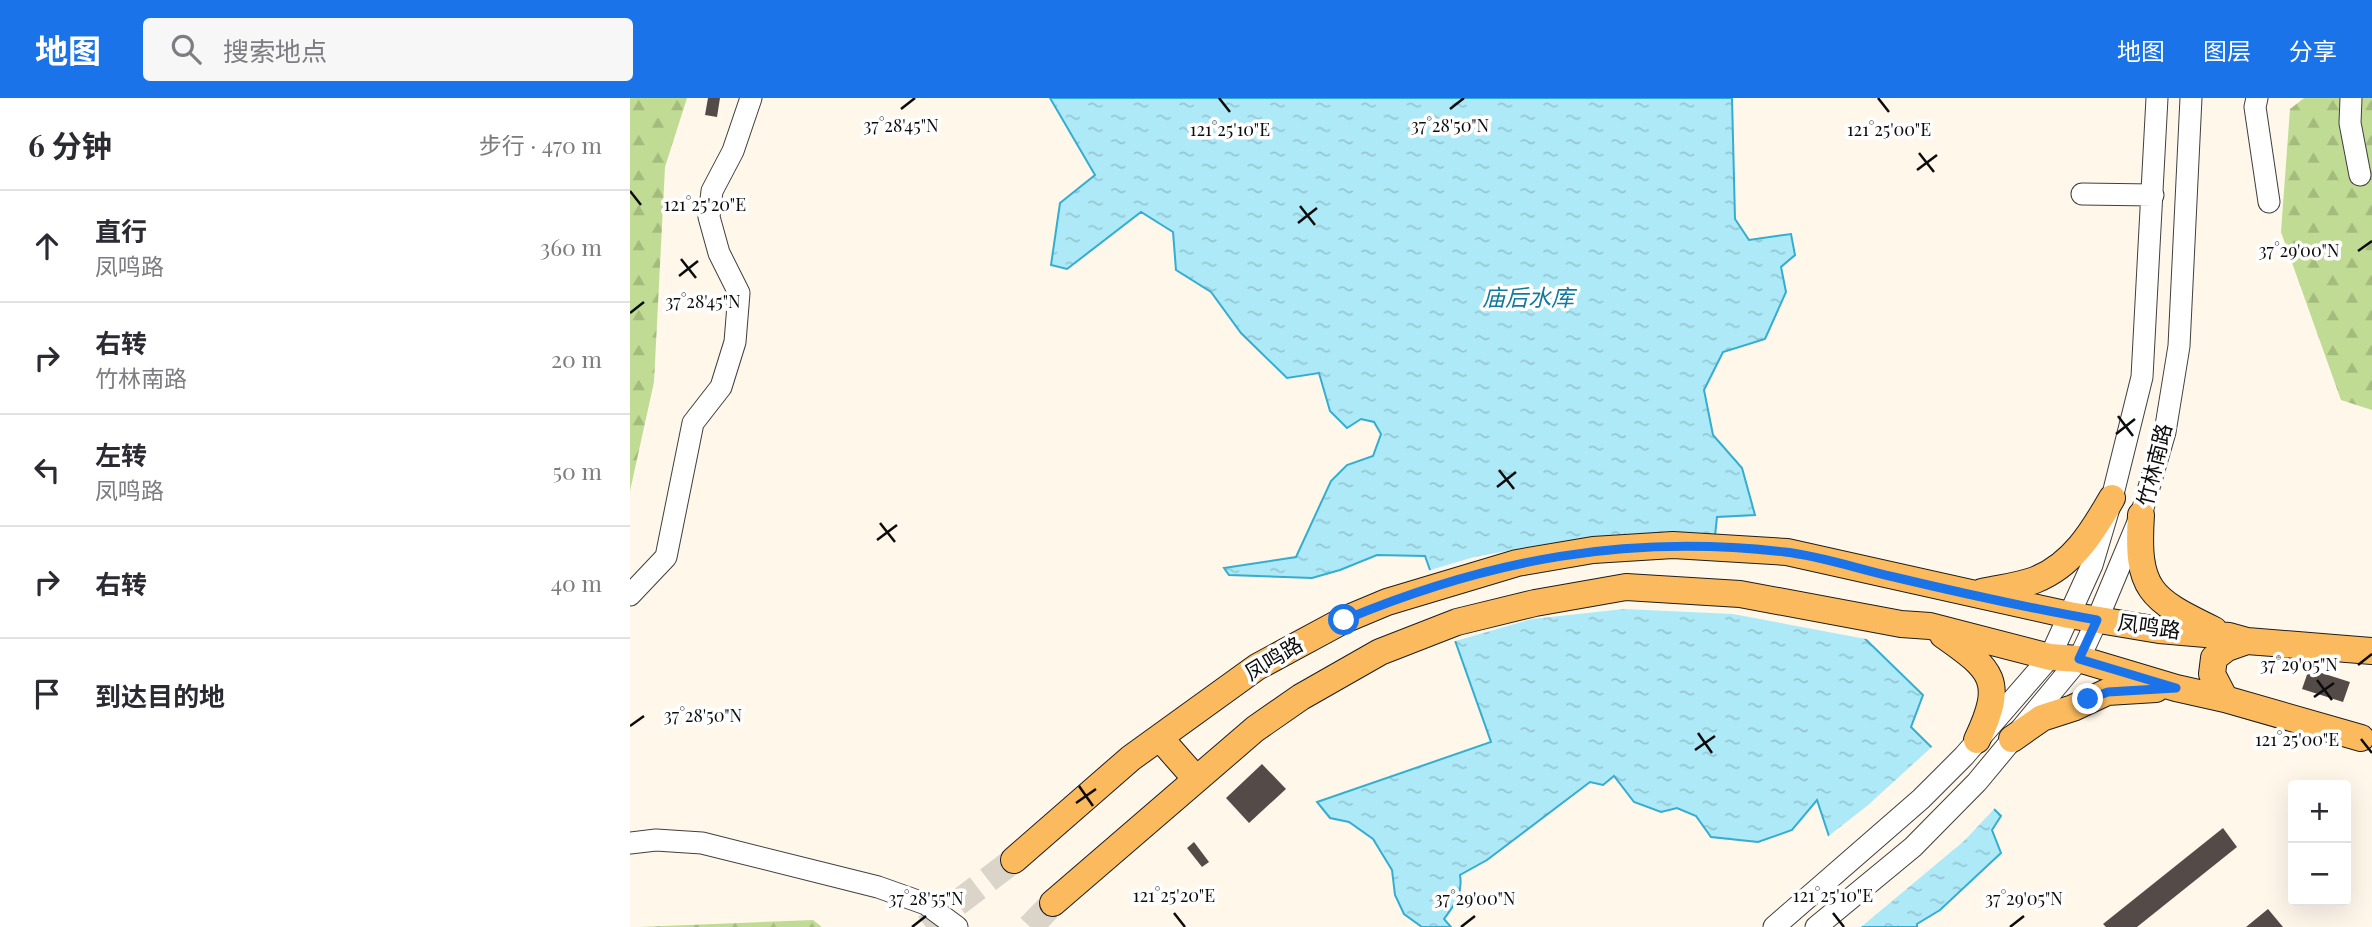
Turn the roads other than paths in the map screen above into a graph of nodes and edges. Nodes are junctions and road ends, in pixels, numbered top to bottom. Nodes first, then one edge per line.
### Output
1 (751, 98) edge
2 (2157, 98) edge
3 (2191, 98) edge
4 (2257, 98) edge
5 (2351, 98) edge
6 (2360, 175) dead end
7 (2082, 194) dead end
8 (2153, 195) junction
9 (2269, 202) dead end
10 (2112, 498) junction
11 (2141, 515) junction
12 (1968, 594) junction
13 (630, 595) edge
14 (2069, 615) junction
15 (2097, 620) junction
16 (1930, 626) junction
17 (2238, 639) junction
18 (2372, 651) edge
19 (2050, 657) junction
20 (2079, 659) junction
21 (2176, 688) junction
22 (2225, 699) junction
23 (1160, 738) junction
24 (2361, 738) dead end
25 (2012, 739) junction
26 (1970, 748) junction
27 (1196, 779) junction
28 (630, 843) edge
29 (1014, 860) tunnel mouth
30 (1054, 903) tunnel mouth
31 (957, 927) edge
32 (1774, 927) edge
33 (1816, 927) edge

1 - 13 street
2 - 8 street, 竹林南路
3 - 11 street, 竹林南路
4 - 9 street
5 - 6 street
7 - 8 street
8 - 10 street, 竹林南路
10 - 12 main road
10 - 14 street, 竹林南路
11 - 15 street, 竹林南路
11 - 17 main road
12 - 14 main road, 凤鸣路
12 - 23 main road, 凤鸣路
14 - 15 main road, 凤鸣路
14 - 19 street, 竹林南路
15 - 17 main road, 凤鸣路
15 - 20 street, 竹林南路
16 - 19 main road
16 - 26 main road
16 - 27 main road
17 - 18 main road, 凤鸣路
17 - 22 main road
19 - 20 main road
19 - 26 street, 竹林南路
20 - 21 main road
20 - 25 street, 竹林南路
21 - 22 main road
21 - 25 main road
22 - 24 main road
23 - 27 main road
23 - 29 main road, 凤鸣路
25 - 33 street, 竹林南路
26 - 32 street, 竹林南路
27 - 30 main road
28 - 31 street

